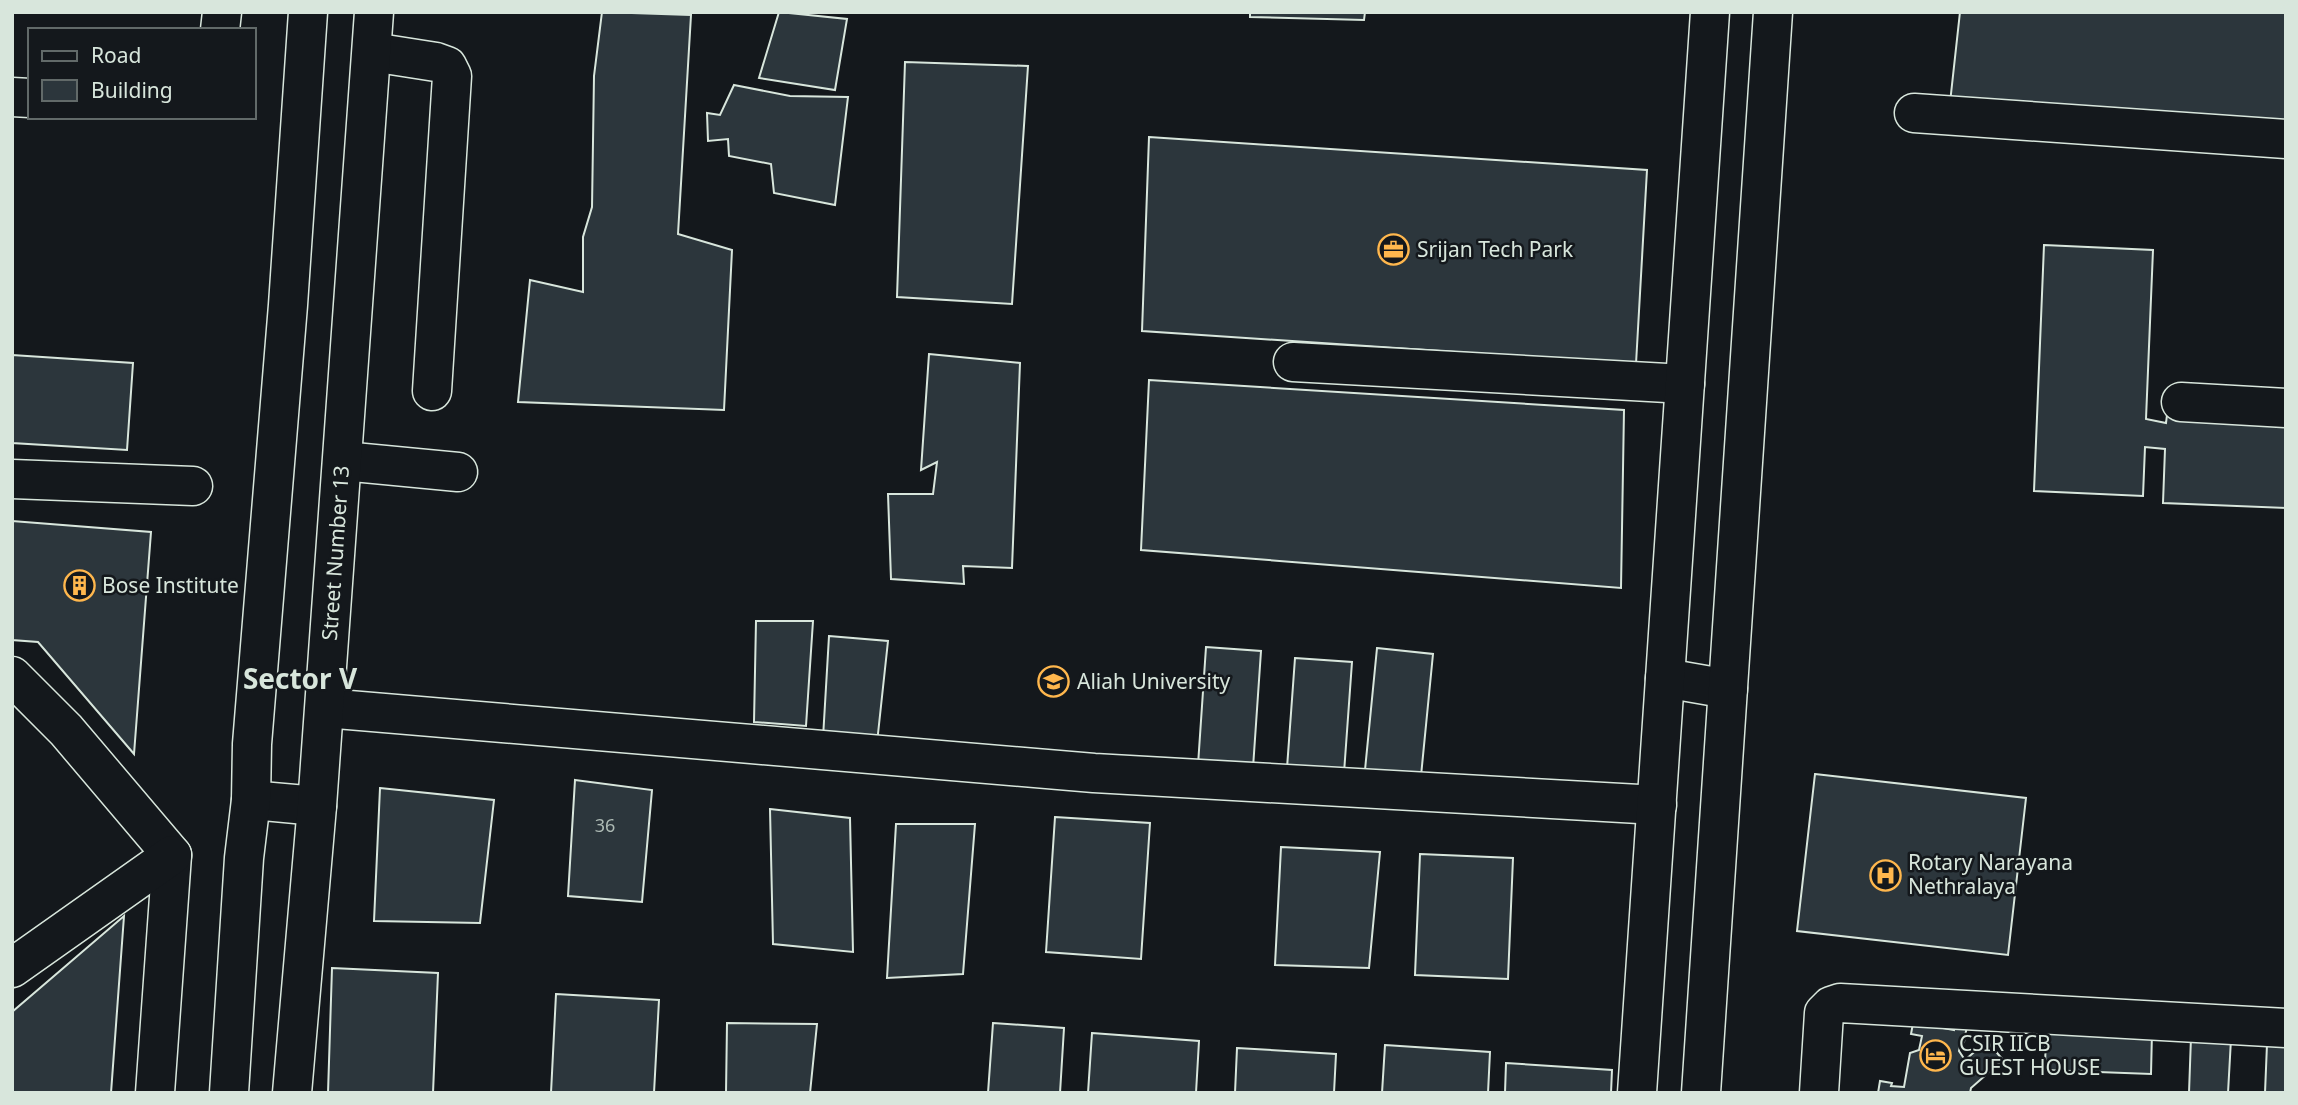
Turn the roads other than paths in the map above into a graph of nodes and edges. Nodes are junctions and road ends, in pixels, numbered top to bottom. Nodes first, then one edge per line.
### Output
1 (308, 12) edge
2 (374, 12) edge
3 (1710, 12) edge
4 (1773, 12) edge
5 (372, 52) junction
6 (1914, 113) dead end
7 (2286, 139) edge
8 (1293, 362) dead end
9 (1685, 384) junction
10 (432, 391) dead end
11 (2181, 402) dead end
12 (2286, 408) edge
13 (343, 461) junction
14 (458, 472) dead end
15 (12, 479) edge
16 (193, 486) dead end
17 (12, 676) edge
18 (1665, 678) junction
19 (1728, 689) junction
20 (324, 708) junction
21 (251, 800) junction
22 (1657, 805) junction
23 (317, 806) junction
24 (172, 855) junction
25 (12, 968) edge
26 (2286, 1028) edge
27 (155, 1093) edge
28 (229, 1093) edge
29 (292, 1093) edge
30 (1637, 1093) edge
31 (1701, 1093) edge
32 (1819, 1093) edge

1 - 21 street
2 - 5 street, Street Number 13
3 - 9 street
4 - 19 street
5 - 10 street
5 - 13 street, Street Number 13
6 - 7 street
8 - 9 street
9 - 18 street
11 - 12 street
13 - 14 street
13 - 20 street, Street Number 13
15 - 16 street
17 - 24 street
18 - 19 street
18 - 22 street
19 - 31 street
20 - 22 street
20 - 23 street, Street Number 13
21 - 23 street
21 - 28 street
22 - 30 street
23 - 29 street, Street Number 13
24 - 25 street
24 - 27 street
26 - 32 street

